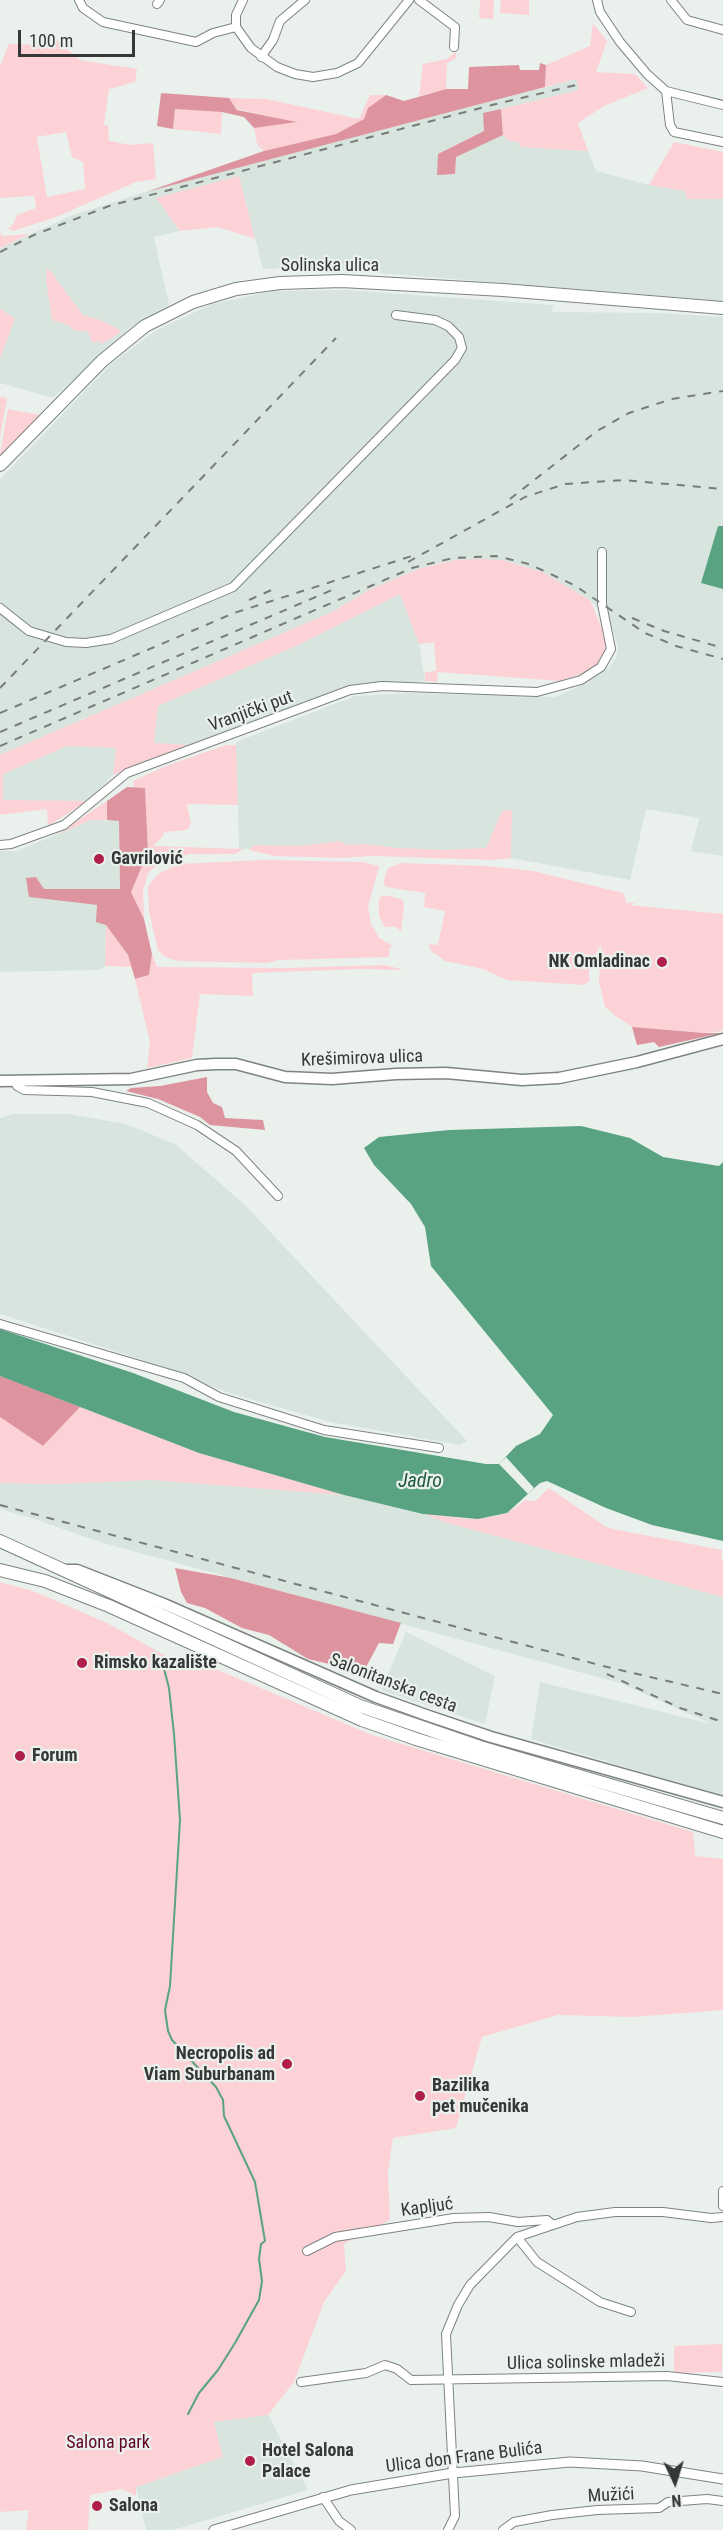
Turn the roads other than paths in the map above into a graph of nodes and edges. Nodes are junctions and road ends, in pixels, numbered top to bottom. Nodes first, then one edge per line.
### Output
1 (79, 0) edge
2 (243, 0) edge
3 (305, 0) edge
4 (409, 0) edge
5 (419, 0) edge
6 (597, 0) edge
7 (671, 0) edge
8 (236, 27) junction
9 (723, 30) edge
10 (454, 47) dead end
11 (261, 57) junction
12 (666, 91) junction
13 (723, 105) edge
14 (723, 142) edge
15 (723, 308) edge
16 (396, 315) dead end
17 (0, 465) edge
18 (602, 552) dead end
19 (0, 608) edge
20 (0, 844) edge
21 (723, 1039) edge
22 (0, 1081) edge
23 (15, 1081) junction
24 (278, 1196) dead end
25 (0, 1324) edge
26 (440, 1448) dead end
27 (0, 1541) edge
28 (0, 1570) edge
29 (62, 1570) junction
30 (723, 1802) edge
31 (723, 1818) edge
32 (723, 1832) edge
33 (723, 2191) edge
34 (723, 2206) edge
35 (723, 2217) edge
36 (552, 2224) junction
37 (517, 2237) junction
38 (307, 2251) dead end
39 (631, 2312) dead end
40 (450, 2380) junction
41 (301, 2382) dead end
42 (723, 2382) edge
43 (453, 2473) junction
44 (723, 2479) edge
45 (323, 2497) junction
46 (723, 2501) edge
47 (214, 2530) edge
48 (351, 2530) edge
49 (448, 2530) edge
50 (503, 2530) edge

1 - 8 street
2 - 8 street
3 - 11 street
4 - 11 street
5 - 10 street
6 - 12 street
7 - 9 street
8 - 11 street
12 - 13 street
12 - 14 street
15 - 17 main road, Solinska ulica
16 - 19 street
18 - 20 street, Vranjički put
21 - 23 main road, Krešimirova ulica
22 - 23 main road, Krešimirova ulica
23 - 24 street
25 - 26 street
27 - 29 main road
28 - 32 main road
29 - 30 main road, Salonitanska cesta
29 - 31 main road
33 - 34 street
35 - 36 street
36 - 37 street
36 - 38 street, Kapljuć
37 - 39 street
37 - 40 street
40 - 41 street, Ulica solinske mladeži
40 - 42 street, Ulica solinske mladeži
40 - 43 street
43 - 44 street, Ulica don Frane Bulića
43 - 45 street, Ulica don Frane Bulića
43 - 49 street
45 - 47 street, Ulica don Frane Bulića
45 - 48 street
46 - 50 street, Mužići

